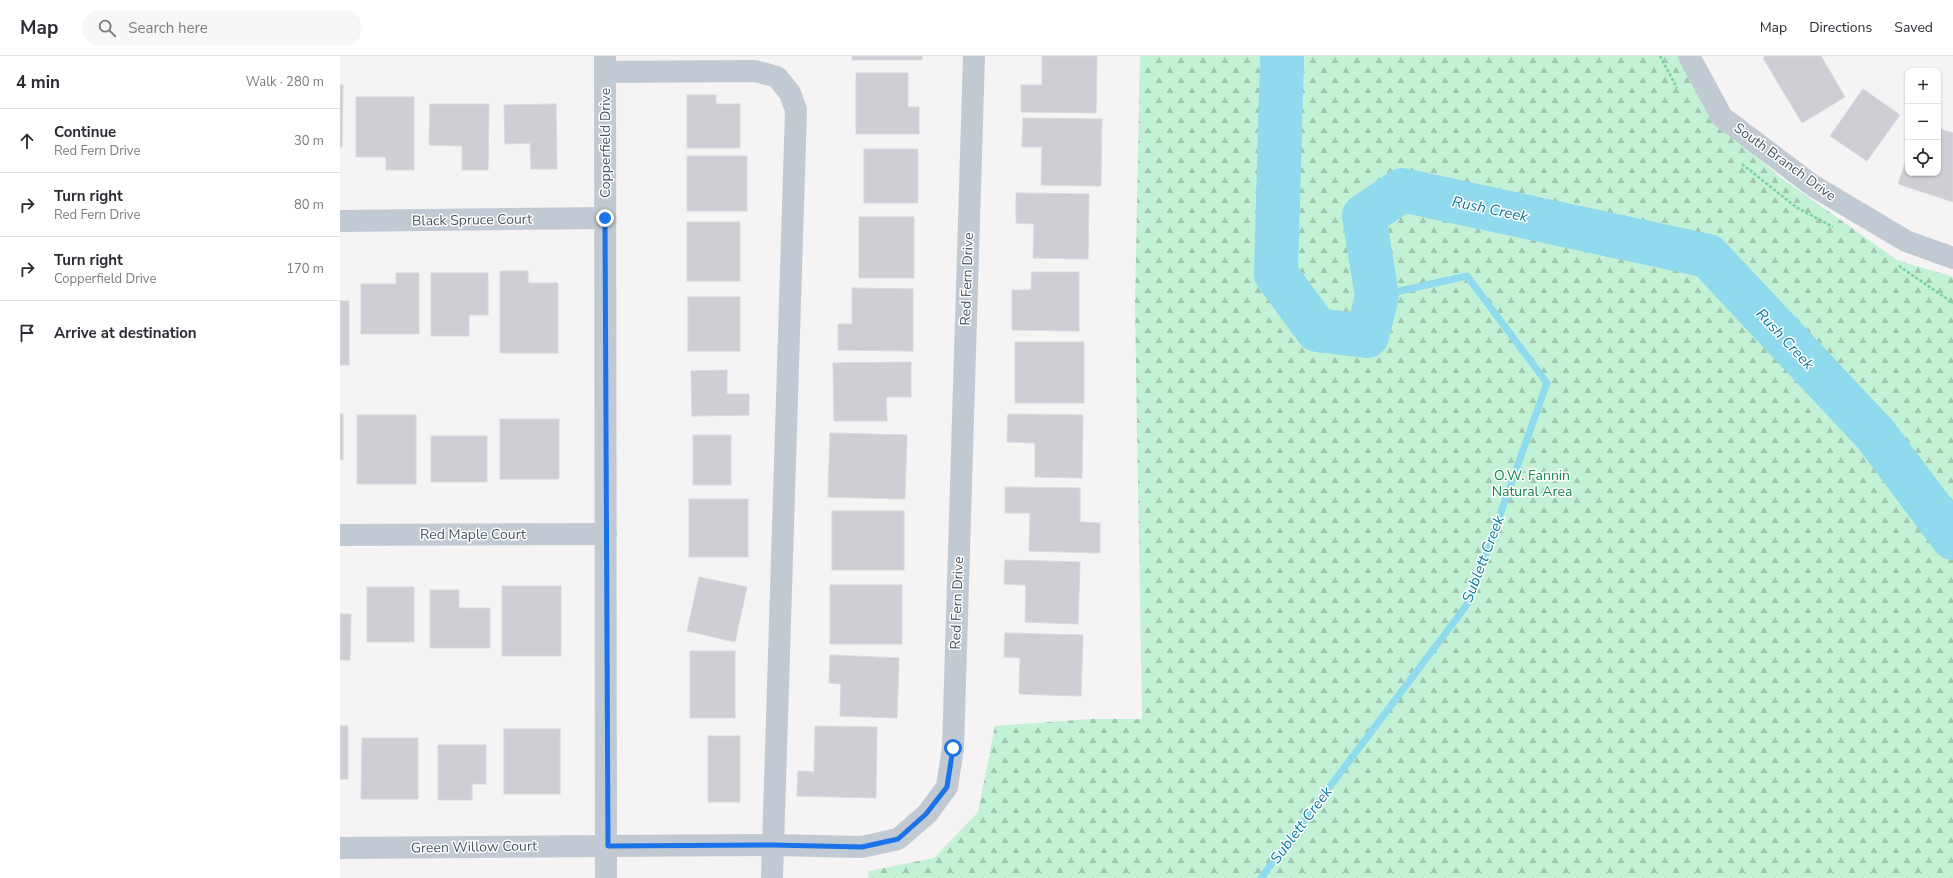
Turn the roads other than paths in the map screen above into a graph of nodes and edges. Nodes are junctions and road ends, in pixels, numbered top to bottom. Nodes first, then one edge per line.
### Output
1 (974, 56) edge
2 (1689, 56) edge
3 (605, 64) edge
4 (605, 218) junction
5 (340, 221) edge
6 (1953, 258) edge
7 (606, 534) junction
8 (340, 535) edge
9 (773, 845) junction
10 (608, 846) junction
11 (340, 848) edge
12 (606, 878) edge
13 (772, 878) edge

1 - 9 street, Red Fern Drive
2 - 6 street, South Branch Drive
3 - 4 street, Copperfield Drive
3 - 9 street
4 - 5 street, Black Spruce Court
4 - 7 street, Copperfield Drive
7 - 8 street, Red Maple Court
7 - 10 street, Copperfield Drive
9 - 10 street, Red Fern Drive
9 - 13 street
10 - 11 street, Green Willow Court
10 - 12 street, Copperfield Drive

